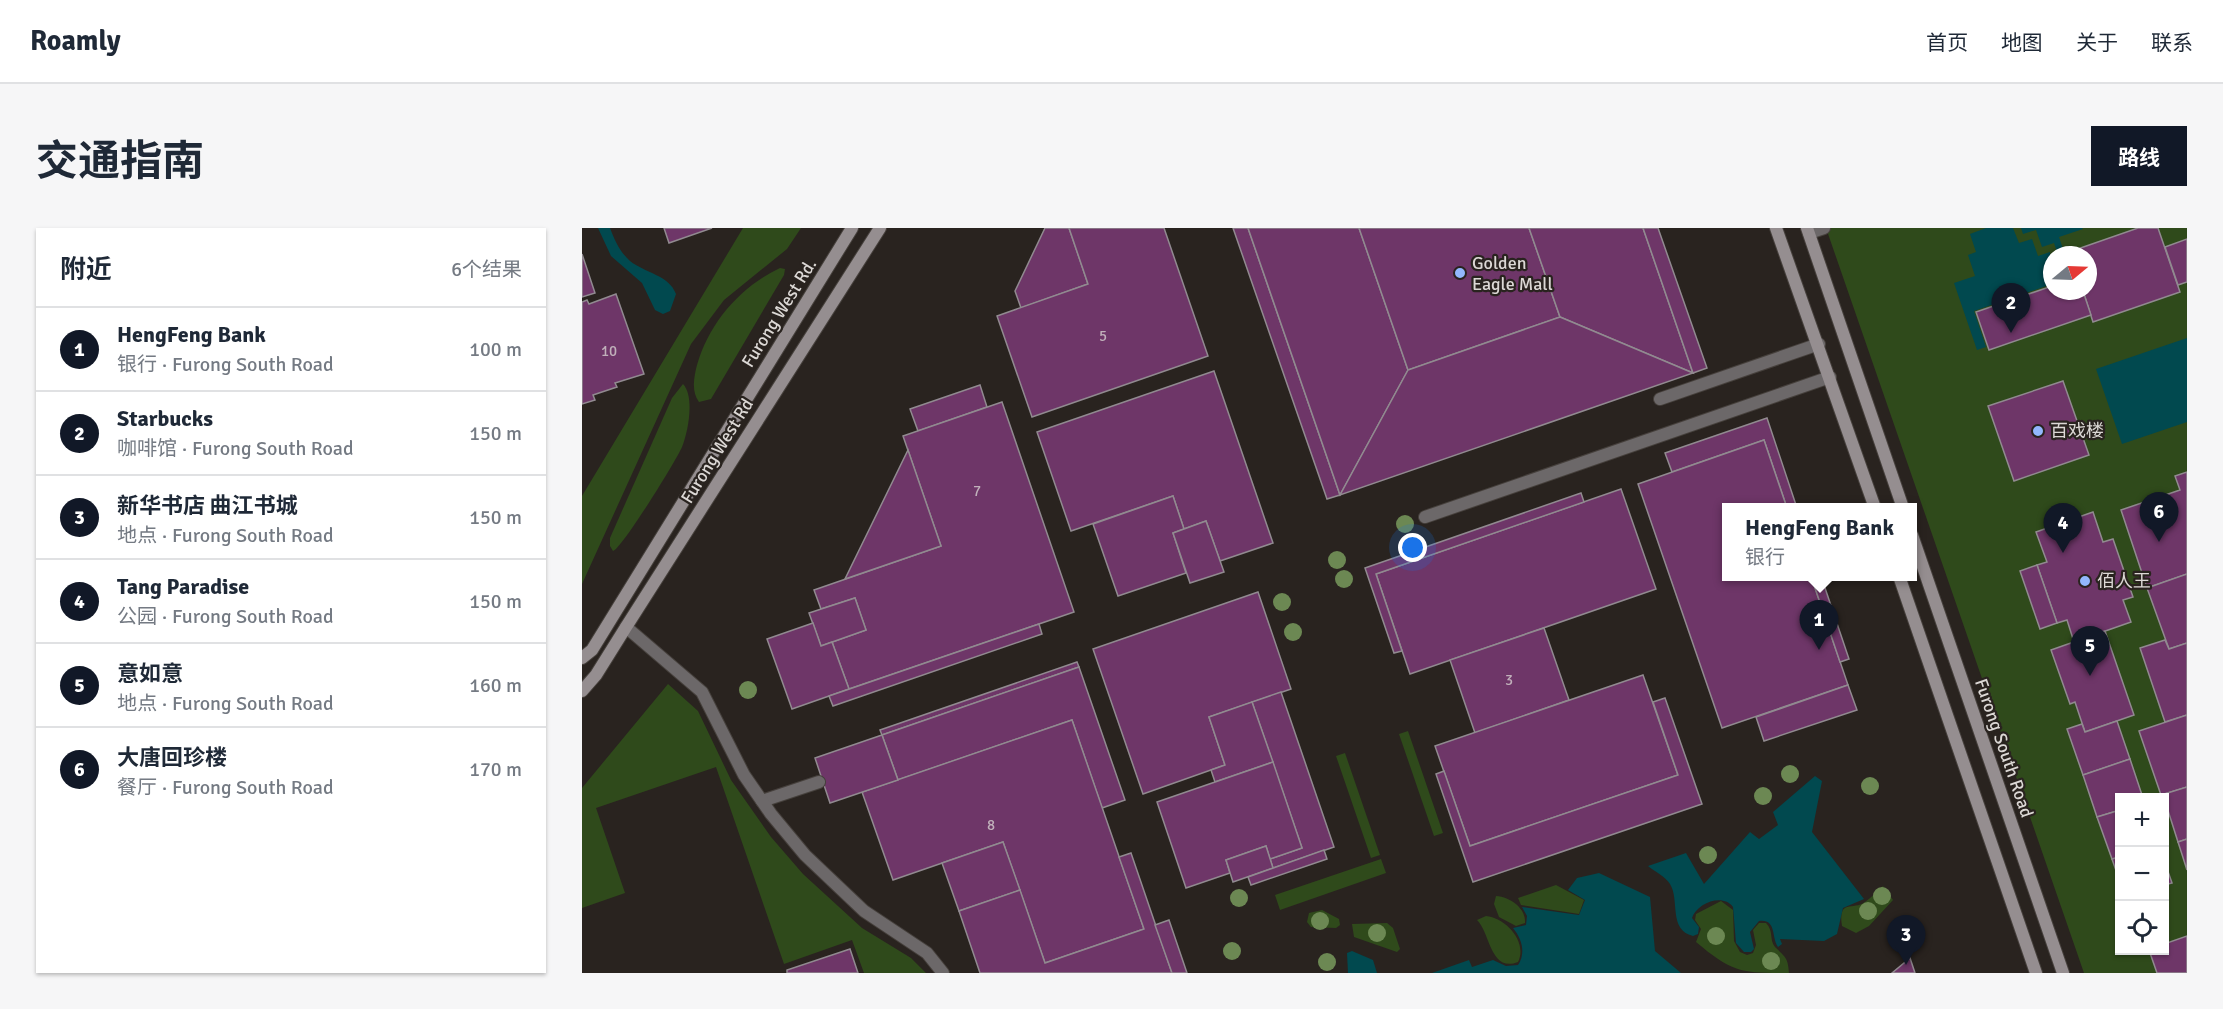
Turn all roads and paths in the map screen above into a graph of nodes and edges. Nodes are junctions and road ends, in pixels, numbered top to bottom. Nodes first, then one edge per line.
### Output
1 (852, 228) edge
2 (880, 228) edge
3 (1776, 228) edge
4 (1824, 228) edge
5 (1808, 231) edge
6 (1819, 344) junction
7 (1830, 377) junction
8 (1660, 399) dead end
9 (1874, 503) edge
10 (1902, 503) edge
11 (1425, 517) dead end
12 (1917, 550) edge
13 (1901, 581) edge
14 (626, 627) junction
15 (587, 647) edge
16 (582, 658) edge
17 (582, 691) edge
18 (819, 782) dead end
19 (762, 801) junction
20 (943, 973) edge
21 (2036, 973) edge
22 (2063, 973) edge

1 - 15 main road, Furong West Rd.
2 - 14 main road, Furong West Rd
3 - 6 main road
4 - 5 street
5 - 10 main road
6 - 7 main road
6 - 8 street
7 - 9 main road
7 - 11 street
12 - 22 main road, Furong South Road
13 - 21 main road
14 - 17 main road, Furong West Rd
14 - 19 street
15 - 16 main road, Furong West Rd.
18 - 19 street
19 - 20 street

